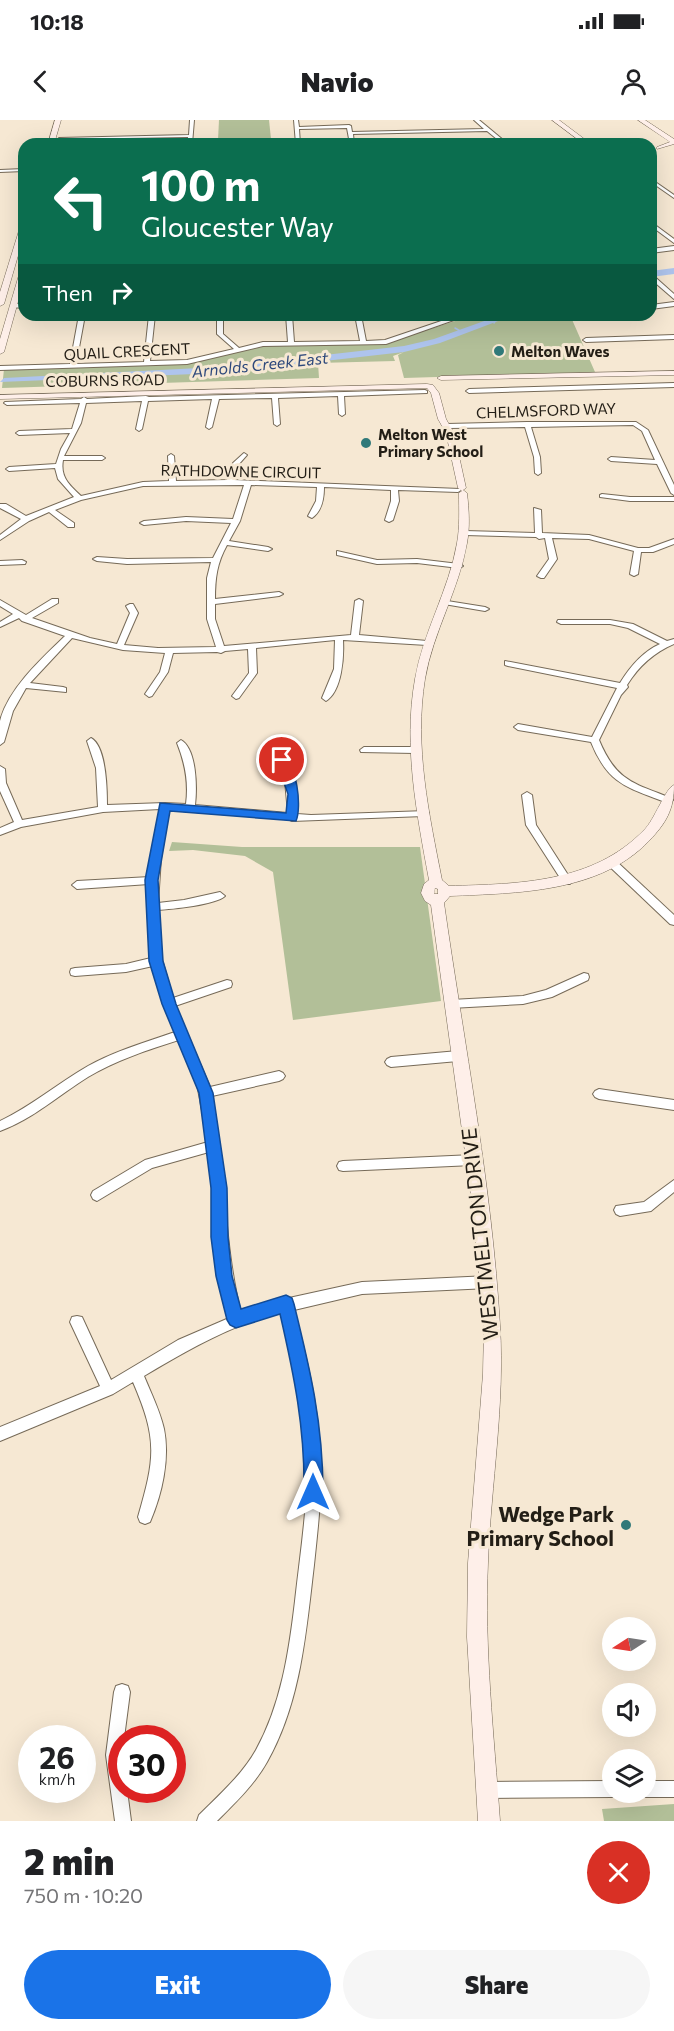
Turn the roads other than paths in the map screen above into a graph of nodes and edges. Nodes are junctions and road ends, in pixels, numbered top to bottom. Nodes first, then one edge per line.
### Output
1 (58, 120) edge
2 (66, 120) edge
3 (192, 120) edge
4 (296, 120) edge
5 (347, 120) edge
6 (555, 120) edge
7 (641, 120) edge
8 (646, 120) edge
9 (477, 121) edge
10 (487, 121) edge
11 (297, 128) junction
12 (350, 130) junction
13 (489, 130) junction
14 (191, 136) joint
15 (144, 137) joint
16 (53, 138) edge
17 (61, 138) edge
18 (123, 138) edge
19 (298, 138) edge
20 (351, 138) edge
21 (499, 138) edge
22 (580, 138) edge
23 (674, 142) edge
24 (657, 148) edge
25 (18, 170) edge
26 (0, 171) edge
27 (657, 184) edge
28 (0, 188) edge
29 (8, 188) dead end
30 (674, 196) edge
31 (657, 229) edge
32 (674, 242) edge
33 (18, 246) edge
34 (674, 248) edge
35 (657, 250) edge
36 (18, 272) edge
37 (9, 274) junction
38 (657, 282) edge
39 (18, 288) edge
40 (674, 297) edge
41 (0, 304) edge
42 (674, 304) edge
43 (13, 306) junction
44 (18, 306) edge
45 (657, 306) edge
46 (81, 321) edge
47 (151, 321) edge
48 (220, 321) edge
49 (289, 321) edge
50 (359, 321) edge
51 (446, 322) edge
52 (4, 325) edge
53 (674, 337) edge
54 (586, 340) dead end
55 (1, 341) edge
56 (363, 342) junction
57 (291, 344) junction
58 (238, 350) junction
59 (0, 352) edge
60 (147, 364) junction
61 (72, 367) junction
62 (0, 368) edge
63 (674, 373) edge
64 (580, 378) junction
65 (635, 380) junction
66 (672, 383) edge
67 (443, 384) junction
68 (427, 386) junction
69 (624, 386) junction
70 (0, 391) edge
71 (469, 391) dead end
72 (84, 394) junction
73 (341, 394) junction
74 (275, 396) junction
75 (216, 397) junction
76 (146, 398) junction
77 (3, 400) edge
78 (342, 414) dead end
79 (277, 424) dead end
80 (526, 424) junction
81 (447, 426) junction
82 (209, 427) dead end
83 (139, 429) dead end
84 (74, 431) junction
85 (19, 433) dead end
86 (244, 455) dead end
87 (171, 456) dead end
88 (61, 458) junction
89 (102, 458) dead end
90 (611, 459) dead end
91 (659, 462) junction
92 (59, 466) junction
93 (9, 469) dead end
94 (538, 473) dead end
95 (173, 482) junction
96 (230, 482) junction
97 (248, 483) junction
98 (321, 486) junction
99 (394, 489) junction
100 (461, 490) junction
101 (674, 493) edge
102 (602, 496) dead end
103 (79, 498) junction
104 (674, 499) edge
105 (3, 506) dead end
106 (51, 510) junction
107 (537, 510) dead end
108 (312, 516) dead end
109 (26, 519) junction
110 (389, 520) dead end
111 (236, 521) junction
112 (144, 523) dead end
113 (71, 525) dead end
114 (465, 533) junction
115 (544, 537) junction
116 (0, 538) edge
117 (674, 541) edge
118 (224, 542) junction
119 (268, 549) dead end
120 (638, 550) junction
121 (340, 553) dead end
122 (97, 559) dead end
123 (215, 560) junction
124 (22, 562) dead end
125 (0, 563) edge
126 (459, 566) junction
127 (634, 574) dead end
128 (541, 576) dead end
129 (279, 594) dead end
130 (55, 601) dead end
131 (359, 601) dead end
132 (0, 602) edge
133 (211, 602) junction
134 (444, 602) junction
135 (130, 606) dead end
136 (485, 609) dead end
137 (22, 617) junction
138 (561, 622) dead end
139 (0, 625) edge
140 (70, 636) junction
141 (339, 638) junction
142 (355, 638) junction
143 (670, 642) edge
144 (427, 643) junction
145 (120, 646) junction
146 (252, 648) junction
147 (221, 651) junction
148 (168, 652) junction
149 (508, 663) dead end
150 (23, 685) junction
151 (624, 687) junction
152 (63, 690) dead end
153 (149, 694) dead end
154 (236, 696) dead end
155 (326, 698) dead end
156 (5, 705) edge
157 (518, 727) dead end
158 (595, 740) junction
159 (91, 741) dead end
160 (0, 742) edge
161 (181, 743) dead end
162 (275, 746) dead end
163 (364, 750) dead end
164 (415, 750) junction
165 (0, 770) edge
166 (671, 794) edge
167 (527, 795) dead end
168 (165, 806) junction
169 (190, 808) junction
170 (103, 809) junction
171 (424, 813) junction
172 (292, 818) junction
173 (19, 824) junction
174 (0, 832) edge
175 (612, 863) junction
176 (152, 880) junction
177 (567, 881) junction
178 (77, 885) dead end
179 (440, 892) junction
180 (220, 896) dead end
181 (152, 907) junction
182 (674, 921) edge
183 (156, 961) junction
184 (75, 972) dead end
185 (584, 977) dead end
186 (227, 984) dead end
187 (169, 1004) junction
188 (450, 1004) junction
189 (181, 1035) junction
190 (458, 1056) junction
191 (391, 1062) dead end
192 (279, 1076) dead end
193 (206, 1093) junction
194 (599, 1094) dead end
195 (674, 1105) edge
196 (0, 1126) edge
197 (215, 1145) junction
198 (473, 1160) junction
199 (343, 1166) dead end
200 (674, 1185) edge
201 (97, 1195) dead end
202 (620, 1210) dead end
203 (489, 1282) junction
204 (286, 1304) junction
205 (236, 1320) junction
206 (78, 1322) dead end
207 (135, 1372) junction
208 (108, 1389) junction
209 (0, 1434) edge
210 (145, 1517) dead end
211 (122, 1692) dead end
212 (602, 1789) edge
213 (656, 1789) edge
214 (674, 1789) edge
215 (486, 1790) junction
216 (123, 1821) edge
217 (205, 1821) edge
218 (489, 1821) edge

1 - 16 street
2 - 17 street
3 - 14 street
4 - 11 street
5 - 12 street
6 - 22 street
7 - 23 street
8 - 23 street
9 - 10 street
9 - 13 street
11 - 12 street
11 - 19 street
12 - 13 street
12 - 20 street
13 - 21 street
14 - 15 street
15 - 18 street
23 - 24 street
25 - 26 street
27 - 30 street
28 - 29 street
31 - 32 street
33 - 37 street
34 - 35 street
36 - 37 street
37 - 41 street
38 - 40 street
39 - 43 street
42 - 45 street
43 - 44 street
43 - 52 street
46 - 61 street
47 - 60 street
48 - 58 street
49 - 57 street
50 - 56 street
51 - 56 street, QUAIL CRESCENT
52 - 55 street
53 - 54 street
55 - 59 street
56 - 57 street, QUAIL CRESCENT
57 - 58 street, QUAIL CRESCENT
58 - 60 street, QUAIL CRESCENT
60 - 61 street, QUAIL CRESCENT
61 - 62 street, QUAIL CRESCENT
63 - 64 street
64 - 65 street
64 - 67 street
65 - 66 street
65 - 69 street
66 - 69 street
67 - 68 street
67 - 81 street, WESTMELTON DRIVE
68 - 72 street, COBURNS ROAD
68 - 73 street, COBURNS ROAD
68 - 81 street, WESTMELTON DRIVE
69 - 71 street
70 - 72 street, COBURNS ROAD
72 - 76 street, COBURNS ROAD
72 - 77 street, COBURNS ROAD
72 - 84 street
73 - 74 street, COBURNS ROAD
73 - 78 street
74 - 75 street, COBURNS ROAD
74 - 79 street
75 - 76 street, COBURNS ROAD
75 - 82 street
76 - 83 street
80 - 81 street, CHELMSFORD WAY
80 - 91 street, CHELMSFORD WAY
80 - 94 street
81 - 100 street, WESTMELTON DRIVE
84 - 85 street
84 - 88 street
86 - 96 street
87 - 95 street
88 - 89 street
88 - 92 street
90 - 91 street
91 - 101 street, CHELMSFORD WAY
92 - 93 street
92 - 103 street
95 - 96 street, RATHDOWNE CIRCUIT
95 - 103 street, RATHDOWNE CIRCUIT
96 - 97 street, RATHDOWNE CIRCUIT
97 - 98 street, RATHDOWNE CIRCUIT
97 - 111 street
98 - 99 street, RATHDOWNE CIRCUIT
98 - 108 street
99 - 100 street, RATHDOWNE CIRCUIT
99 - 110 street
100 - 114 street, WESTMELTON DRIVE
102 - 104 street
103 - 106 street, RATHDOWNE CIRCUIT
105 - 109 street
106 - 109 street, RATHDOWNE CIRCUIT
106 - 113 street
107 - 115 street
109 - 116 street, RATHDOWNE CIRCUIT
111 - 112 street
111 - 118 street
114 - 115 street
114 - 126 street, WESTMELTON DRIVE
115 - 120 street
115 - 128 street
117 - 120 street
118 - 119 street
118 - 123 street
120 - 127 street
121 - 126 street
122 - 123 street
123 - 133 street
124 - 125 street
126 - 134 street, WESTMELTON DRIVE
129 - 133 street
130 - 137 street
131 - 142 street
132 - 137 street
133 - 147 street
134 - 136 street
134 - 144 street, WESTMELTON DRIVE
135 - 145 street
137 - 139 street
137 - 140 street
138 - 143 street
140 - 145 street
140 - 150 street
141 - 142 street
141 - 146 street
141 - 155 street
142 - 144 street
143 - 151 street
144 - 164 street, WESTMELTON DRIVE
145 - 148 street
146 - 147 street
146 - 154 street
147 - 148 street
148 - 153 street
149 - 151 street
150 - 152 street
150 - 156 street
151 - 158 street
156 - 160 street
157 - 158 street
158 - 166 street
159 - 170 street
161 - 169 street
162 - 172 street
163 - 164 street
164 - 171 street, WESTMELTON DRIVE
165 - 173 street
166 - 175 street
167 - 177 street
168 - 169 street
168 - 170 street
168 - 176 street
169 - 172 street
170 - 173 street
171 - 172 street
171 - 179 street, WESTMELTON DRIVE
173 - 174 street
175 - 177 street
175 - 182 street
176 - 178 street
176 - 181 street
177 - 179 street
179 - 188 street, WESTMELTON DRIVE
180 - 181 street
181 - 183 street
183 - 184 street
183 - 187 street
185 - 188 street
186 - 187 street
187 - 189 street
188 - 190 street, WESTMELTON DRIVE
189 - 193 street
189 - 196 street
190 - 191 street
190 - 198 street, WESTMELTON DRIVE
192 - 193 street
193 - 197 street
194 - 195 street
197 - 201 street
197 - 205 street
198 - 199 street
198 - 203 street, WESTMELTON DRIVE
200 - 202 street
203 - 204 street
203 - 215 street, WESTMELTON DRIVE
204 - 205 street
204 - 217 street
205 - 207 street
206 - 208 street
207 - 208 street
207 - 210 street
208 - 209 street
211 - 216 street
212 - 215 street
213 - 214 street
215 - 218 street, WESTMELTON DRIVE

